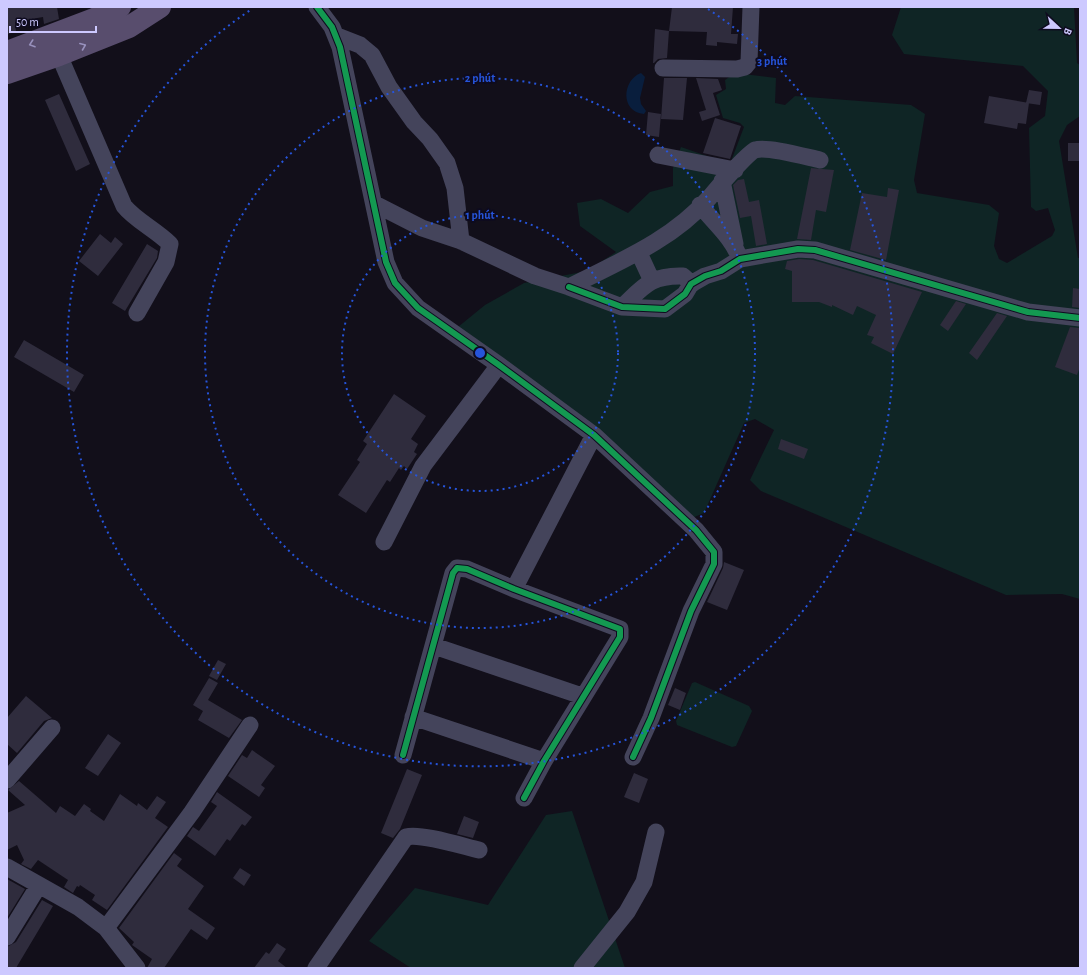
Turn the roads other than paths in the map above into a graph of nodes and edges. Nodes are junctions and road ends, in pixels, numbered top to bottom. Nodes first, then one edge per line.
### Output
1 (160, 7) edge
2 (317, 7) edge
3 (752, 7) edge
4 (108, 10) edge
5 (337, 36) junction
6 (7, 52) edge
7 (59, 56) junction
8 (663, 68) dead end
9 (7, 73) edge
10 (658, 154) dead end
11 (820, 160) dead end
12 (735, 170) junction
13 (722, 181) junction
14 (375, 204) junction
15 (700, 205) junction
16 (461, 241) junction
17 (639, 253) junction
18 (738, 253) junction
19 (652, 281) junction
20 (692, 284) junction
21 (569, 287) junction
22 (622, 307) junction
23 (137, 313) dead end
24 (1080, 318) edge
25 (499, 365) junction
26 (594, 435) junction
27 (384, 542) dead end
28 (514, 589) junction
29 (434, 646) junction
30 (582, 696) junction
31 (413, 717) junction
32 (250, 725) dead end
33 (52, 728) dead end
34 (403, 755) dead end
35 (633, 757) dead end
36 (544, 761) junction
37 (7, 780) edge
38 (524, 798) dead end
39 (656, 832) dead end
40 (479, 850) dead end
41 (7, 867) edge
42 (38, 885) junction
43 (106, 928) junction
44 (7, 937) edge
45 (137, 968) edge
46 (316, 968) edge
47 (582, 968) edge

7 -> 1 main road
2 - 5 street
3 - 8 street
4 -> 6 main road
5 - 14 street
5 - 16 street
7 - 9 main road
7 - 23 street
10 - 12 street
11 - 12 street
12 - 13 street
13 - 15 street
13 - 18 street
14 - 16 street
14 - 25 street
15 - 17 street
15 - 18 street
16 - 21 street
17 - 19 street
17 - 21 street
18 - 20 street
18 - 24 street
19 - 20 street
19 - 22 street
20 - 22 street
21 - 22 street
25 - 26 street
25 - 27 street
26 - 28 street
26 - 35 street
28 - 29 street
28 - 30 street
29 - 30 street
29 - 31 street
30 - 36 street
31 - 34 street
31 - 36 street
32 - 43 street
33 - 37 street
36 - 38 street
39 - 47 street
40 - 46 street
41 - 42 street
42 - 43 street
42 - 44 street
43 - 45 street

